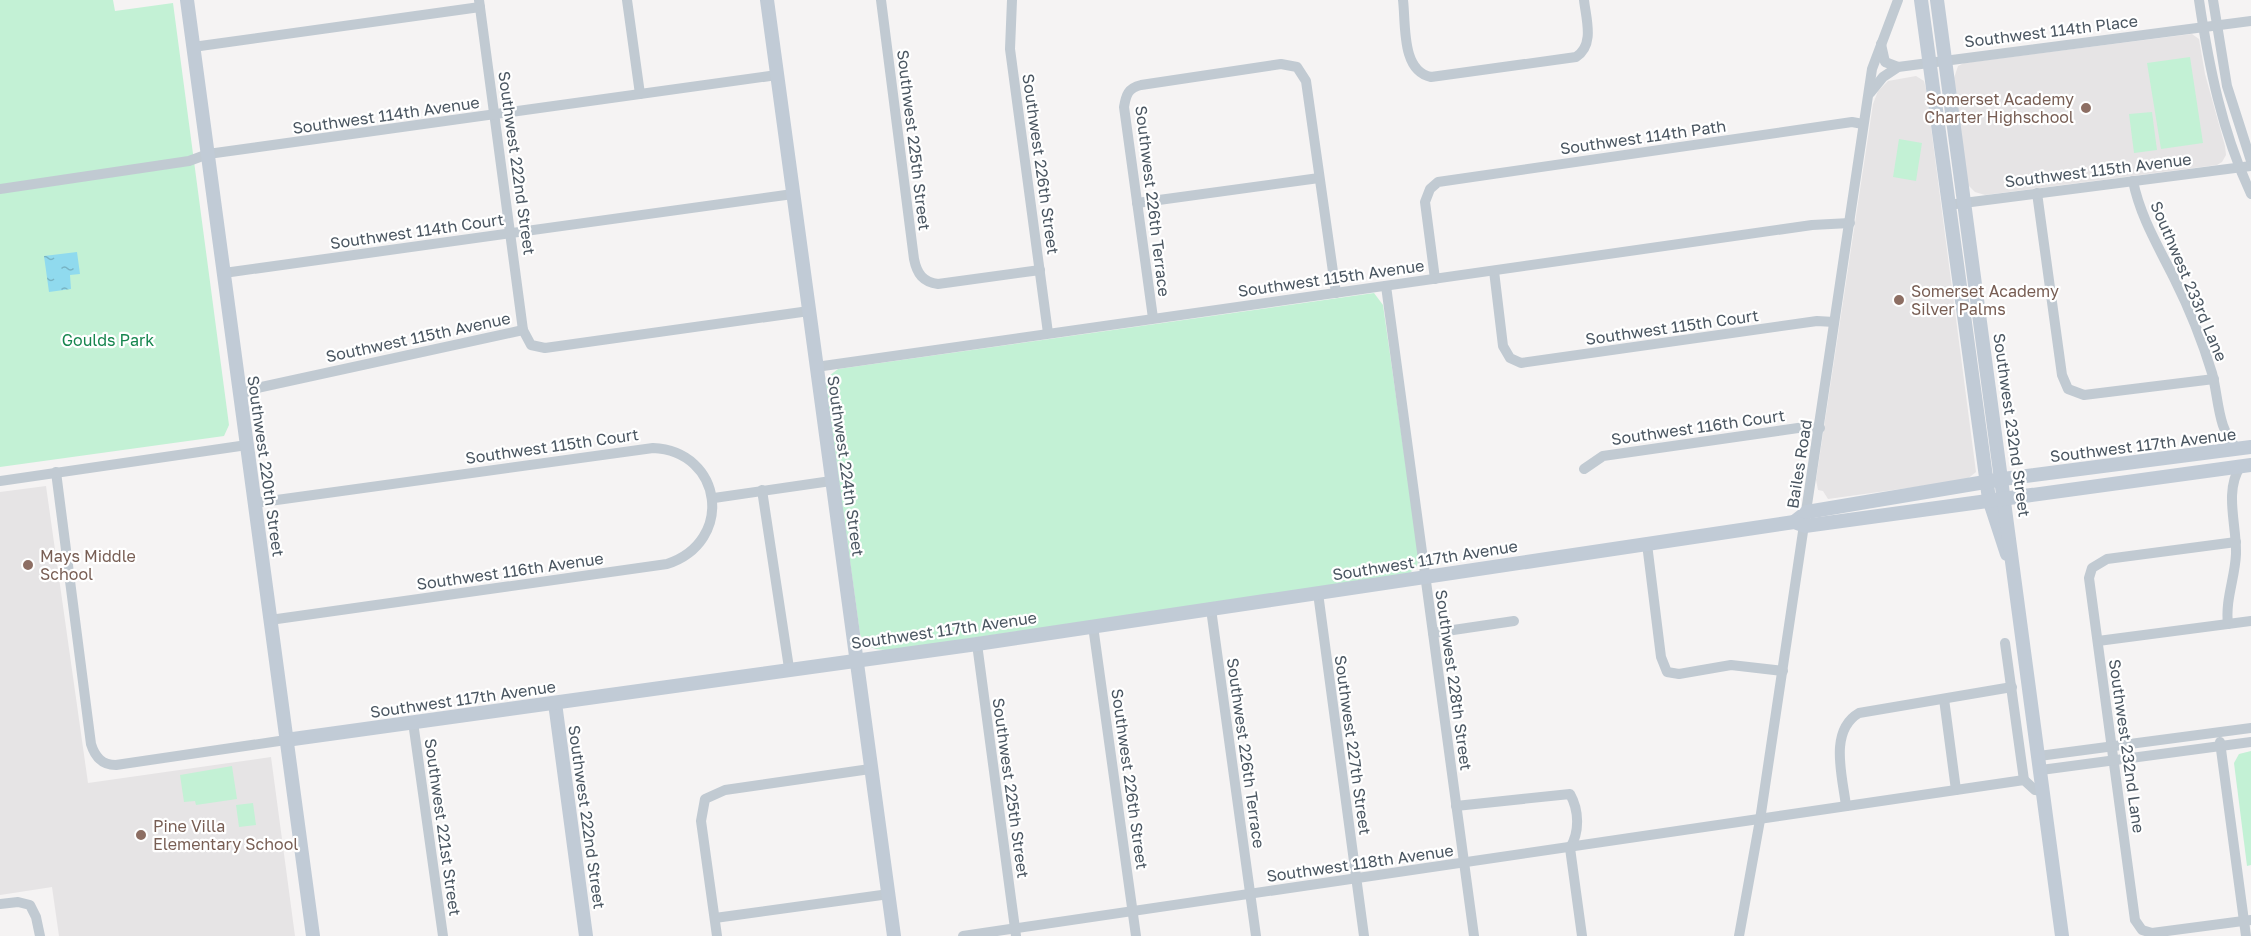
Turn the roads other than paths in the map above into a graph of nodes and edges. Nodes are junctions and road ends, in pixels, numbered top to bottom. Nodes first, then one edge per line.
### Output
1 (187, 0) edge
2 (627, 0) edge
3 (767, 0) edge
4 (881, 0) edge
5 (1012, 0) edge
6 (1403, 0) edge
7 (1584, 0) edge
8 (1898, 0) edge
9 (1921, 0) edge
10 (1937, 0) edge
11 (2199, 0) edge
12 (2213, 0) edge
13 (479, 3) edge
14 (2251, 21) edge
15 (2216, 25) junction
16 (2203, 27) junction
17 (1881, 41) junction
18 (193, 47) junction
19 (1946, 59) junction
20 (1929, 63) junction
21 (1898, 67) junction
22 (777, 75) junction
23 (640, 94) junction
24 (1868, 96) junction
25 (494, 116) junction
26 (1863, 124) junction
27 (208, 154) junction
28 (2251, 161) edge
29 (2246, 166) edge
30 (1318, 178) junction
31 (2133, 181) junction
32 (0, 189) edge
33 (2037, 193) junction
34 (793, 194) junction
35 (2251, 194) edge
36 (1965, 202) junction
37 (1137, 203) junction
38 (1948, 205) junction
39 (1850, 223) junction
40 (510, 233) junction
41 (1040, 270) junction
42 (1494, 271) junction
43 (224, 273) junction
44 (1435, 279) junction
45 (1386, 286) junction
46 (1336, 293) junction
47 (809, 311) junction
48 (1153, 318) junction
49 (1834, 322) junction
50 (523, 330) junction
51 (1048, 333) junction
52 (816, 367) junction
53 (2214, 379) junction
54 (240, 394) junction
55 (2223, 427) junction
56 (1820, 428) junction
57 (247, 445) junction
58 (2245, 448) edge
59 (2211, 453) junction
60 (2245, 466) edge
61 (1584, 470) dead end
62 (2213, 470) junction
63 (56, 472) junction
64 (2003, 479) junction
65 (0, 481) edge
66 (831, 481) junction
67 (1987, 482) junction
68 (762, 490) junction
69 (2231, 491) junction
70 (2005, 496) junction
71 (714, 498) junction
72 (1989, 499) junction
73 (255, 503) junction
74 (1802, 520) junction
75 (2236, 542) junction
76 (1647, 544) junction
77 (2015, 569) junction
78 (1425, 578) junction
79 (1318, 593) junction
80 (1211, 609) junction
81 (270, 620) junction
82 (1514, 621) dead end
83 (2251, 621) edge
84 (2228, 624) junction
85 (1094, 626) junction
86 (1433, 633) junction
87 (2097, 641) junction
88 (2005, 643) dead end
89 (977, 644) junction
90 (856, 659) junction
91 (789, 668) junction
92 (1783, 671) junction
93 (2012, 687) junction
94 (1944, 699) junction
95 (555, 703) junction
96 (413, 722) junction
97 (2251, 728) edge
98 (2219, 732) junction
99 (286, 740) junction
100 (2251, 742) edge
101 (2112, 746) junction
102 (2221, 746) junction
103 (2114, 760) junction
104 (2040, 763) junction
105 (870, 769) junction
106 (2024, 780) junction
107 (1956, 790) junction
108 (2043, 791) junction
109 (1456, 806) junction
110 (1846, 806) junction
111 (1761, 820) junction
112 (1570, 848) junction
113 (1464, 864) junction
114 (1356, 878) junction
115 (1250, 893) junction
116 (889, 894) junction
117 (0, 904) edge
118 (1132, 911) junction
119 (715, 918) junction
120 (2247, 921) edge
121 (1015, 932) edge
122 (40, 936) edge
123 (313, 936) edge
124 (443, 936) edge
125 (586, 936) edge
126 (717, 936) edge
127 (894, 936) edge
128 (963, 936) edge
129 (1136, 936) edge
130 (1256, 936) edge
131 (1364, 936) edge
132 (1474, 936) edge
133 (1582, 936) edge
134 (1739, 936) edge
135 (2062, 936) edge
136 (2246, 936) edge

1 - 18 street, Southwest 220th Street
2 - 23 street
3 - 22 street, Southwest 224th Street
4 - 41 street, Southwest 225th Street
5 - 41 street, Southwest 226th Street
6 - 7 street
8 - 17 street, Bailes Road
9 - 20 street, Southwest 232nd Street
10 - 19 street, Southwest 232nd Street
11 - 16 street
12 - 15 street
13 - 18 street
13 - 25 street, Southwest 222nd Street
14 - 15 street, Southwest 114th Place
15 - 16 street, Southwest 114th Place
15 - 28 street
16 - 19 street, Southwest 114th Place
16 - 29 street
17 - 21 street
17 - 24 street, Bailes Road
18 - 27 street, Southwest 220th Street
19 - 20 street, Southwest 114th Place
19 - 36 street, Southwest 232nd Street
20 - 21 street, Southwest 114th Place
20 - 38 street, Southwest 232nd Street
21 - 24 street
22 - 23 street, Southwest 114th Avenue
22 - 34 street, Southwest 224th Street
23 - 25 street, Southwest 114th Avenue
24 - 26 street, Bailes Road
25 - 27 street, Southwest 114th Avenue
25 - 40 street, Southwest 222nd Street
26 - 39 street, Bailes Road
26 - 44 street, Southwest 114th Path
27 - 32 street, Southwest 114th Avenue
27 - 43 street, Southwest 220th Street
29 - 31 street, Southwest 115th Avenue
29 - 35 street
30 - 37 street
30 - 37 street, Southwest 226th Terrace
30 - 46 street
31 - 33 street, Southwest 115th Avenue
31 - 53 street, Southwest 233rd Lane
33 - 36 street, Southwest 115th Avenue
33 - 53 street
34 - 40 street, Southwest 114th Court
34 - 47 street, Southwest 224th Street
36 - 38 street, Southwest 115th Avenue
36 - 64 street, Southwest 232nd Street
37 - 48 street, Southwest 226th Terrace
38 - 67 street, Southwest 232nd Street
39 - 42 street, Southwest 115th Avenue
39 - 49 street, Bailes Road
40 - 43 street, Southwest 114th Court
40 - 50 street, Southwest 222nd Street
41 - 51 street, Southwest 226th Street
42 - 44 street, Southwest 115th Avenue
42 - 49 street, Southwest 115th Court
43 - 54 street, Southwest 220th Street
44 - 45 street, Southwest 115th Avenue
45 - 46 street, Southwest 115th Avenue
45 - 78 street, Southwest 228th Street
46 - 48 street, Southwest 115th Avenue
47 - 50 street, Southwest 115th Avenue
47 - 52 street, Southwest 224th Street
48 - 51 street, Southwest 115th Avenue
49 - 56 street, Bailes Road
50 - 54 street, Southwest 115th Avenue
51 - 52 street, Southwest 115th Avenue
52 - 66 street, Southwest 224th Street
53 - 55 street, Southwest 233rd Lane
54 - 57 street, Southwest 220th Street
55 - 58 street, Southwest 233rd Lane
55 - 59 street
56 - 61 street, Southwest 116th Court
56 - 74 street, Bailes Road
57 - 63 street
57 - 73 street, Southwest 220th Street
58 - 59 street, Southwest 117th Avenue
59 - 64 street, Southwest 117th Avenue
60 - 62 street, Southwest 117th Avenue
60 - 69 street
62 - 69 street
62 - 70 street, Southwest 117th Avenue
63 - 65 street
63 - 99 street, Southwest 117th Avenue
64 - 67 street, Southwest 117th Avenue
64 - 70 street, Southwest 232nd Street
66 - 68 street
66 - 90 street, Southwest 224th Street
67 - 72 street, Southwest 232nd Street
67 - 74 street, Southwest 117th Avenue
68 - 71 street
68 - 91 street
69 - 75 street
70 - 72 street, Southwest 117th Avenue
70 - 77 street, Southwest 232nd Street
71 - 73 street, Southwest 115th Court
71 - 81 street, Southwest 116th Avenue
72 - 74 street, Southwest 117th Avenue
72 - 77 street, Southwest 232nd Street
73 - 81 street, Southwest 220th Street
74 - 76 street, Southwest 117th Avenue
74 - 92 street, Bailes Road
75 - 84 street
75 - 87 street, Southwest 232nd Lane
76 - 78 street, Southwest 117th Avenue
76 - 92 street
77 - 104 street, Southwest 232nd Street
78 - 79 street, Southwest 117th Avenue
78 - 86 street, Southwest 228th Street
79 - 80 street, Southwest 117th Avenue
79 - 114 street, Southwest 227th Street
80 - 85 street, Southwest 117th Avenue
80 - 115 street, Southwest 226th Terrace
81 - 99 street, Southwest 220th Street
82 - 86 street
83 - 84 street
84 - 87 street
85 - 89 street, Southwest 117th Avenue
85 - 118 street, Southwest 226th Street
86 - 109 street, Southwest 228th Street
87 - 101 street, Southwest 232nd Lane
88 - 93 street
89 - 90 street, Southwest 117th Avenue
89 - 121 street, Southwest 225th Street
90 - 91 street, Southwest 117th Avenue
90 - 105 street, Southwest 224th Street
91 - 95 street, Southwest 117th Avenue
92 - 111 street, Bailes Road
93 - 94 street
93 - 106 street
94 - 107 street
94 - 110 street
95 - 96 street, Southwest 117th Avenue
95 - 125 street, Southwest 222nd Street
96 - 99 street, Southwest 117th Avenue
96 - 124 street, Southwest 221st Street
97 - 98 street
98 - 101 street
98 - 102 street
99 - 123 street, Southwest 220th Street
100 - 102 street
101 - 103 street, Southwest 232nd Lane
101 - 104 street
102 - 103 street
102 - 120 street
103 - 104 street
103 - 120 street, Southwest 232nd Lane
104 - 108 street, Southwest 232nd Street
105 - 116 street, Southwest 224th Street
105 - 119 street
106 - 107 street, Southwest 118th Avenue
106 - 108 street
107 - 110 street, Southwest 118th Avenue
108 - 135 street, Southwest 232nd Street
109 - 112 street
109 - 113 street, Southwest 228th Street
110 - 111 street, Southwest 118th Avenue
111 - 112 street, Southwest 118th Avenue
111 - 134 street, Bailes Road
112 - 113 street, Southwest 118th Avenue
112 - 133 street
113 - 114 street, Southwest 118th Avenue
113 - 132 street, Southwest 228th Street
114 - 115 street, Southwest 118th Avenue
114 - 131 street, Southwest 227th Street
115 - 118 street, Southwest 118th Avenue
115 - 130 street, Southwest 226th Terrace
116 - 119 street
116 - 127 street, Southwest 224th Street
117 - 122 street
118 - 121 street, Southwest 118th Avenue
118 - 129 street, Southwest 226th Street
119 - 126 street
120 - 136 street
121 - 128 street, Southwest 118th Avenue

